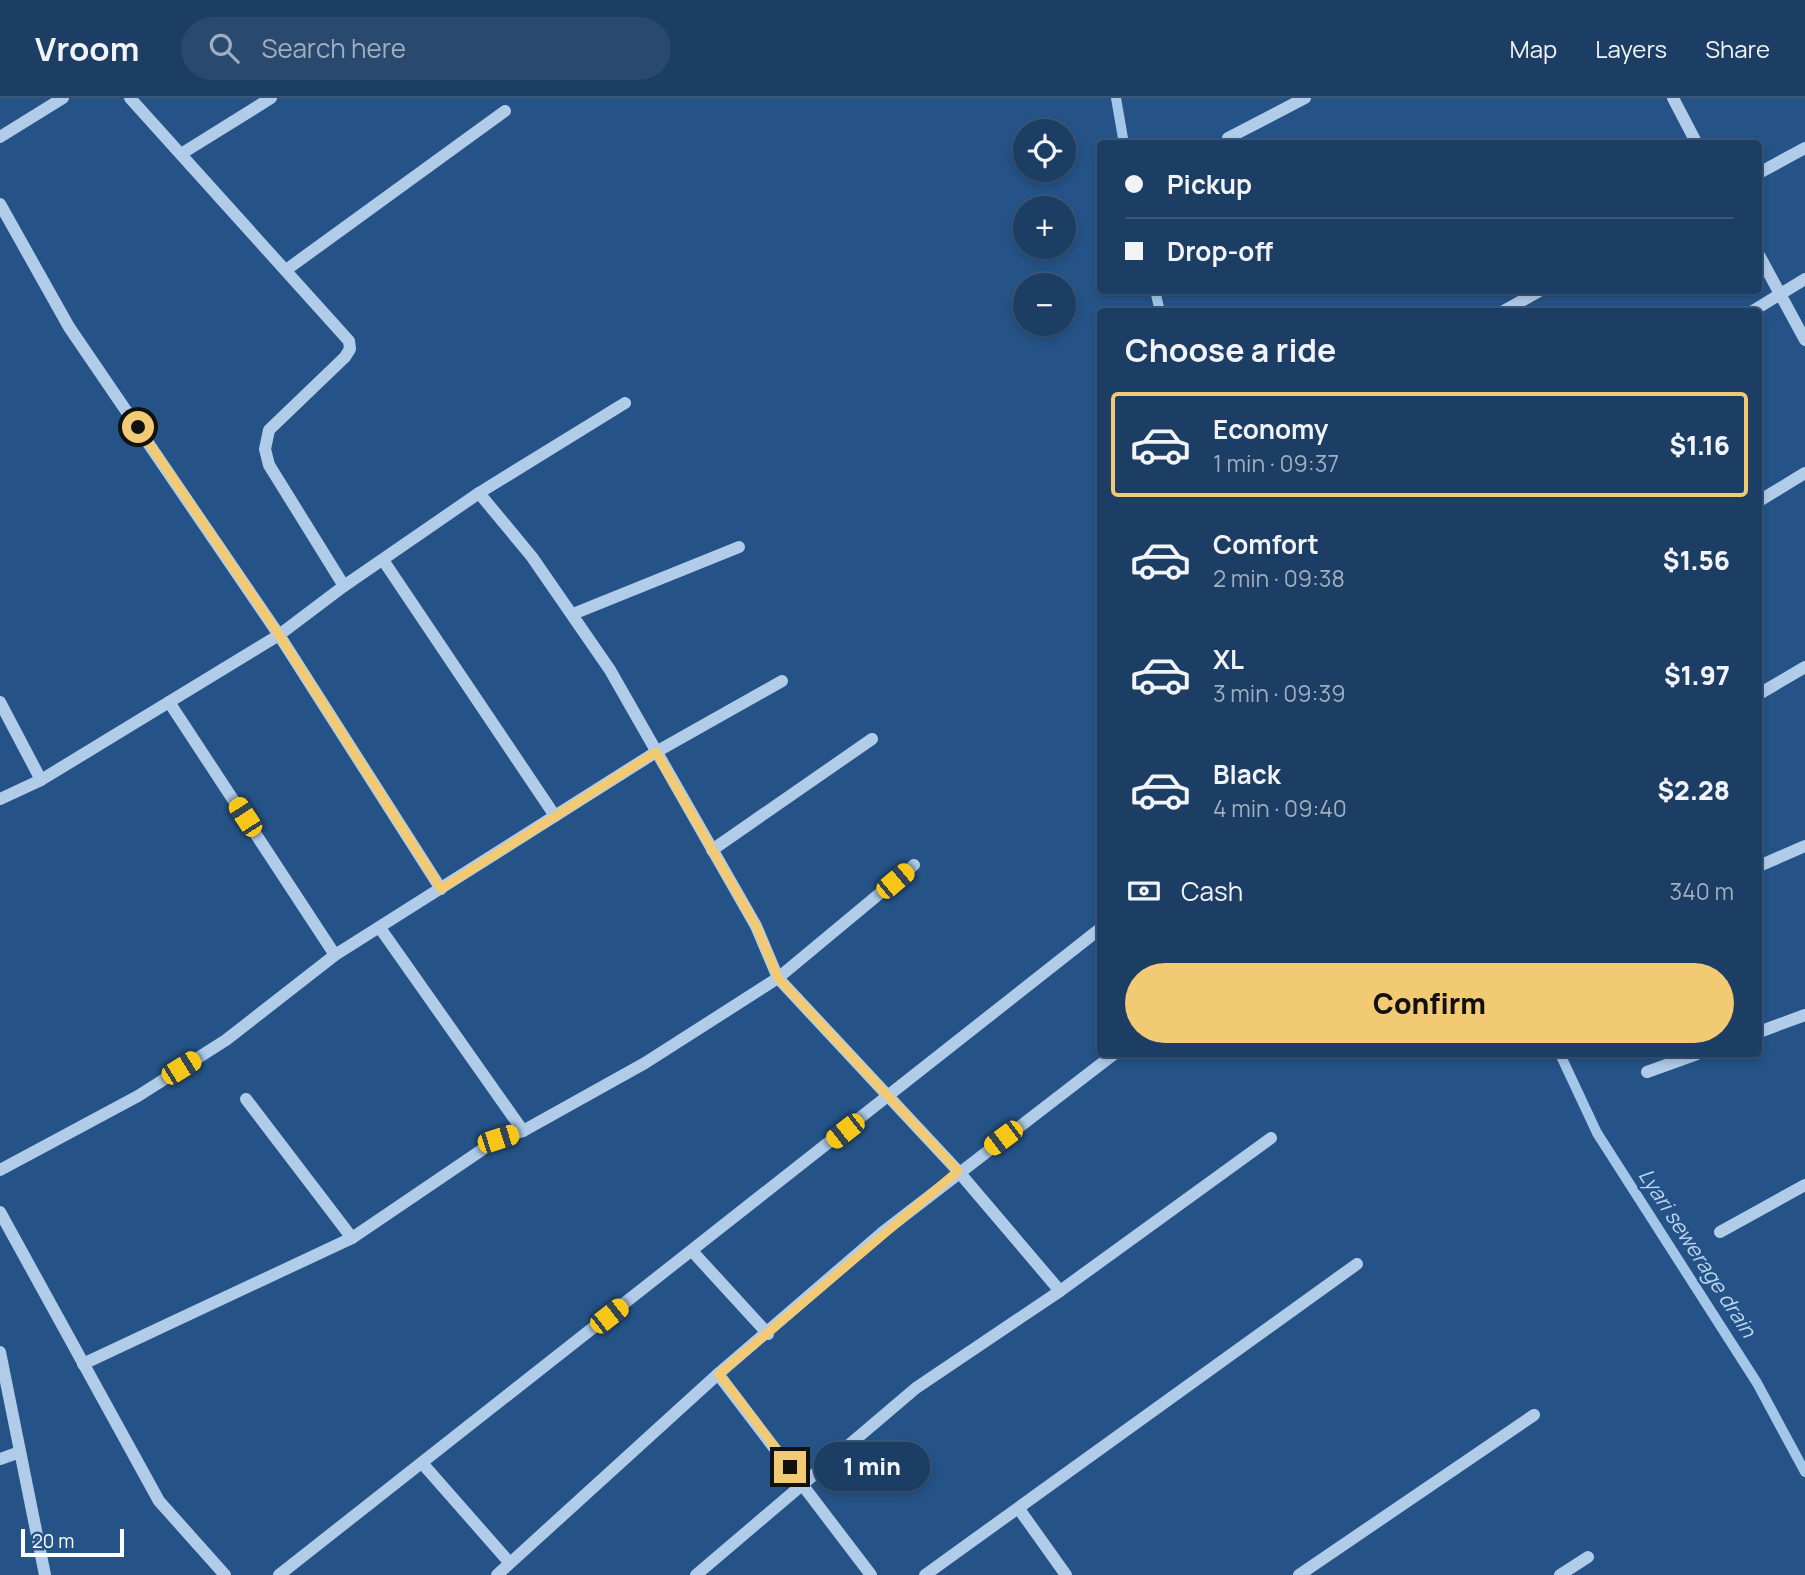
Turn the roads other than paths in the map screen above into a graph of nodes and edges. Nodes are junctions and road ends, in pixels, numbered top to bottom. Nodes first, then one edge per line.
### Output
1 (63, 98) edge
2 (130, 98) edge
3 (271, 98) edge
4 (1305, 98) edge
5 (1674, 99) edge
6 (505, 111) dead end
7 (0, 137) edge
8 (1228, 138) dead end
9 (1696, 140) edge
10 (1805, 148) edge
11 (181, 154) junction
12 (1762, 171) edge
13 (0, 204) edge
14 (1762, 261) edge
15 (286, 270) junction
16 (1805, 279) edge
17 (1779, 293) junction
18 (1534, 294) edge
19 (1509, 308) edge
20 (1757, 308) edge
21 (1805, 340) edge
22 (625, 403) dead end
23 (1805, 473) edge
24 (478, 493) junction
25 (1762, 499) edge
26 (739, 547) dead end
27 (383, 560) junction
28 (344, 586) junction
29 (573, 614) junction
30 (279, 635) junction
31 (1805, 667) edge
32 (782, 681) dead end
33 (1762, 692) edge
34 (0, 702) edge
35 (169, 702) junction
36 (872, 739) dead end
37 (656, 752) junction
38 (41, 780) junction
39 (0, 799) edge
40 (555, 816) junction
41 (1805, 846) edge
42 (712, 850) junction
43 (914, 865) dead end
44 (1762, 865) edge
45 (441, 889) junction
46 (380, 928) junction
47 (1097, 931) edge
48 (335, 956) junction
49 (778, 978) junction
50 (1805, 1015) edge
51 (1762, 1031) edge
52 (1110, 1057) edge
53 (1689, 1057) edge
54 (1647, 1072) dead end
55 (889, 1096) junction
56 (246, 1098) dead end
57 (523, 1131) junction
58 (1271, 1138) dead end
59 (0, 1170) edge
60 (958, 1171) junction
61 (1805, 1185) edge
62 (0, 1212) edge
63 (1720, 1232) dead end
64 (352, 1238) junction
65 (692, 1251) junction
66 (1357, 1264) dead end
67 (1059, 1291) junction
68 (768, 1334) junction
69 (0, 1352) edge
70 (83, 1364) junction
71 (719, 1374) junction
72 (1534, 1415) dead end
73 (20, 1452) junction
74 (0, 1459) edge
75 (422, 1463) junction
76 (804, 1486) junction
77 (1019, 1509) junction
78 (1588, 1557) dead end
79 (509, 1562) junction
80 (45, 1575) edge
81 (225, 1575) edge
82 (279, 1575) edge
83 (497, 1575) edge
84 (696, 1575) edge
85 (872, 1575) edge
86 (925, 1575) edge
87 (1066, 1575) edge
88 (1299, 1575) edge
89 (1560, 1575) edge

1 - 7 street
2 - 11 street
3 - 11 street
4 - 8 street
5 - 9 street
6 - 15 street
10 - 12 street
11 - 15 street
13 - 30 street
14 - 17 street
15 - 28 street
16 - 17 street
17 - 20 street
17 - 21 street
18 - 19 street
22 - 24 street
23 - 25 street
24 - 27 street
24 - 29 street
26 - 29 street
27 - 28 street
27 - 40 street
28 - 30 street
29 - 37 street
30 - 35 street
30 - 45 street
31 - 33 street
32 - 37 street
34 - 38 street
35 - 38 street
35 - 48 street
36 - 42 street
37 - 40 street
37 - 42 street
38 - 39 street
40 - 45 street
41 - 44 street
42 - 49 street
43 - 49 street
45 - 46 street
46 - 48 street
46 - 57 street
47 - 55 street
48 - 59 street
49 - 55 street
49 - 57 street
50 - 51 street
52 - 60 street
53 - 54 street
55 - 60 street
55 - 65 street
56 - 64 street
57 - 64 street
58 - 67 street
60 - 67 street
60 - 68 street
61 - 63 street
62 - 70 street
64 - 70 street
65 - 68 street
65 - 75 street
66 - 77 street
67 - 76 street
68 - 71 street
69 - 73 street
70 - 81 street
71 - 76 street
71 - 79 street
72 - 88 street
73 - 74 street
73 - 80 street
75 - 79 street
75 - 82 street
76 - 84 street
76 - 85 street
77 - 86 street
77 - 87 street
78 - 89 street
79 - 83 street

